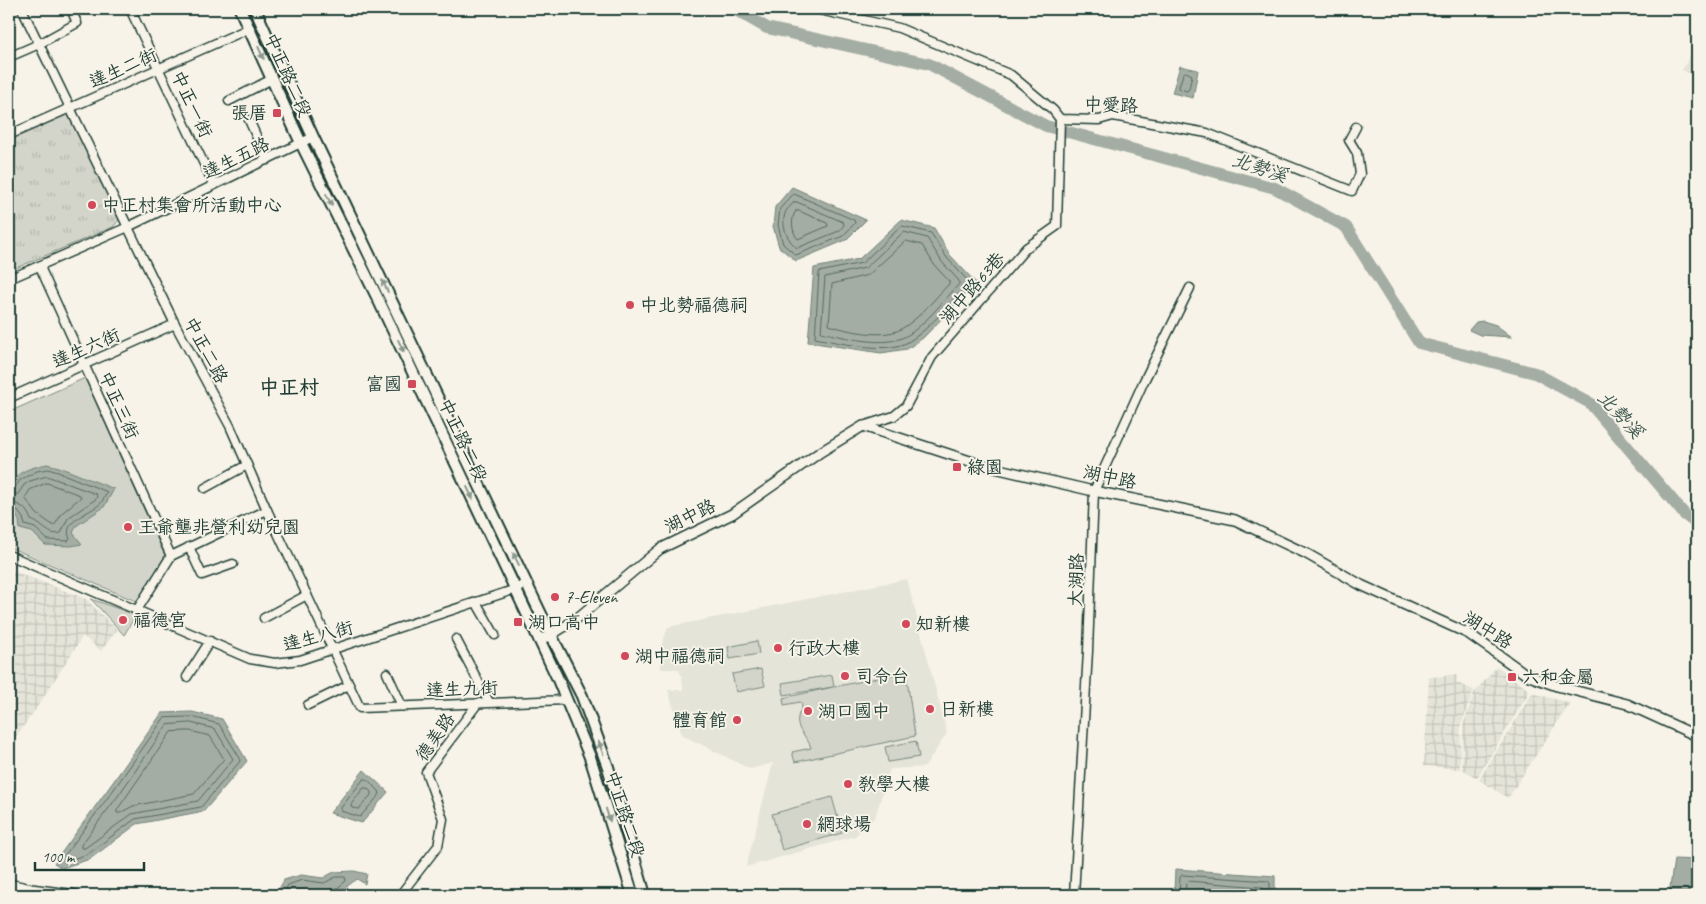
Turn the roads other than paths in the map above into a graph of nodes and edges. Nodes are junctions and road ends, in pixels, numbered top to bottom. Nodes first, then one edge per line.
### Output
1 (22, 9) edge
2 (70, 9) edge
3 (130, 9) edge
4 (240, 9) edge
5 (255, 9) edge
6 (815, 9) edge
7 (250, 28) junction
8 (39, 44) junction
9 (9, 57) edge
10 (159, 68) junction
11 (272, 79) junction
12 (229, 100) dead end
13 (71, 108) junction
14 (1060, 119) junction
15 (249, 120) dead end
16 (1356, 127) dead end
17 (9, 135) edge
18 (313, 137) junction
19 (301, 144) junction
20 (267, 160) junction
21 (214, 185) junction
22 (128, 227) junction
23 (40, 267) junction
24 (9, 279) edge
25 (1190, 288) dead end
26 (175, 324) junction
27 (85, 365) junction
28 (9, 398) edge
29 (863, 426) junction
30 (247, 465) junction
31 (205, 488) dead end
32 (1094, 491) junction
33 (267, 510) junction
34 (189, 547) junction
35 (9, 555) edge
36 (171, 556) junction
37 (233, 564) dead end
38 (528, 583) junction
39 (516, 589) junction
40 (307, 595) junction
41 (476, 602) junction
42 (137, 610) junction
43 (264, 618) dead end
44 (495, 635) dead end
45 (551, 635) junction
46 (456, 639) dead end
47 (539, 640) junction
48 (210, 641) junction
49 (333, 649) junction
50 (387, 673) dead end
51 (187, 677) dead end
52 (349, 684) junction
53 (566, 700) junction
54 (489, 702) junction
55 (478, 703) junction
56 (308, 705) dead end
57 (402, 706) junction
58 (360, 708) joint
59 (1697, 736) edge
60 (9, 884) edge
61 (76, 895) edge
62 (400, 895) edge
63 (633, 895) edge
64 (646, 895) edge
65 (1074, 895) edge

1 - 8 street, 中正二路
2 - 8 street
3 - 10 street, 中正一街
4 - 7 main road, 中正路二段
5 - 18 main road, 中正路二段
6 - 14 street, 中愛路
7 - 10 street, 達生二街
7 -> 11 main road, 中正路二段
8 - 9 street
8 - 13 street, 中正二路
10 - 13 street, 達生二街
10 - 21 street, 中正一街
11 - 12 street
11 - 19 main road, 中正路二段
13 - 17 street, 達生二街
13 - 22 street, 中正二路
14 - 16 street, 中愛路
14 - 29 street, 湖中路63巷
15 - 20 street
18 - 19 street, 達生五路
38 -> 18 main road, 中正路二段
19 - 20 street, 達生五路
19 -> 39 main road, 中正路二段
20 - 21 street, 達生五路
21 - 22 street, 達生五路
22 - 23 street, 達生五路
22 - 26 street, 中正二路
23 - 24 street, 達生五路
23 - 27 street, 中正三街
25 - 32 street, 大湖路
26 - 27 street, 達生六街
26 - 30 street, 中正二路
27 - 28 street, 達生六街
27 - 36 street, 中正三街
29 - 32 street, 湖中路
29 - 45 street, 湖中路
30 - 31 street
30 - 33 street, 中正二路
32 - 59 street, 湖中路
32 - 65 street, 大湖路
33 - 34 street
33 - 40 street, 中正二路
34 - 36 street
34 - 37 street
35 - 42 street, 達生八街
36 - 42 street
38 - 39 street, 達生八街
38 - 45 main road, 中正路二段
39 - 41 street, 達生八街
39 - 47 main road, 中正路二段
40 - 43 street
40 - 49 street, 中正二路
41 - 44 street
41 - 49 street, 達生八街
42 - 48 street, 達生八街
45 - 47 street, 湖中路
64 -> 45 main road, 中正路二段
46 - 54 street
47 - 53 main road, 中正路二段
48 - 49 street, 達生八街
48 - 51 street
49 - 52 street, 中正二路
50 - 57 street
52 - 56 street
52 - 58 street, 中正二路
53 - 54 street, 達生九街
53 -> 63 main road, 中正路二段
54 - 55 street, 達生九街
55 - 57 street, 達生九街
55 - 62 street, 德美路
57 - 58 street, 達生九街
60 - 61 street

